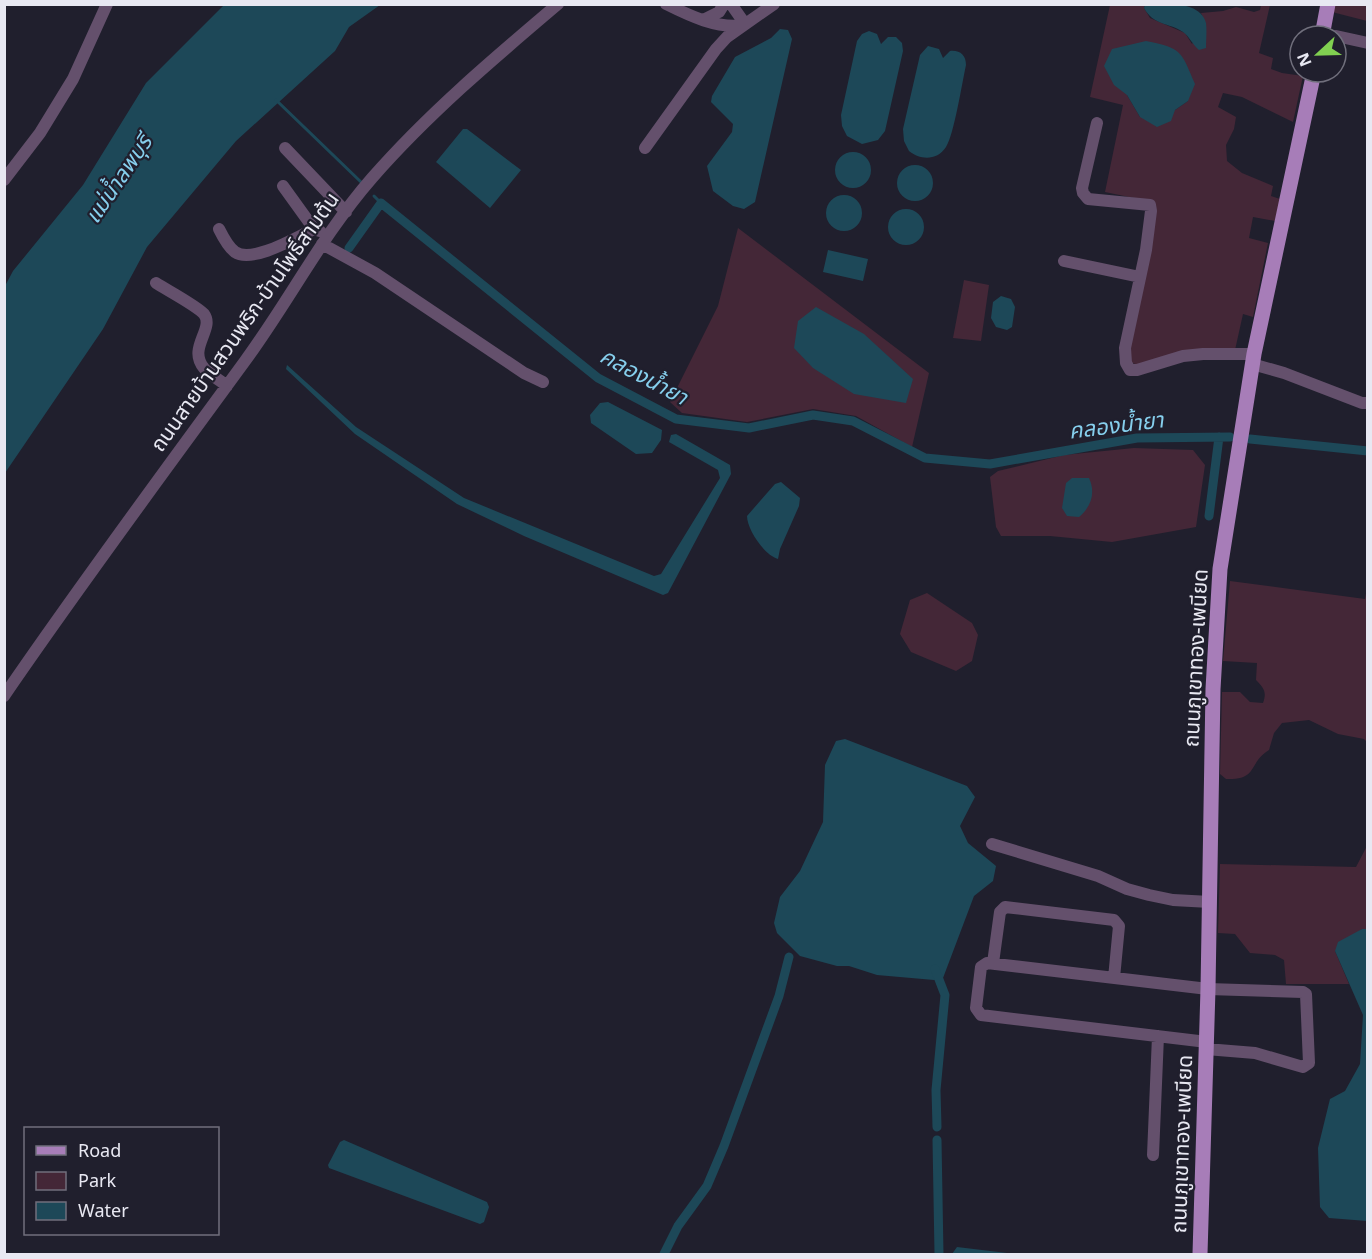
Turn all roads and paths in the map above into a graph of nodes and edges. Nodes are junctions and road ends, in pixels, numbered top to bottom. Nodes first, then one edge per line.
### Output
1 (107, 4) edge
2 (558, 4) edge
3 (666, 4) edge
4 (724, 4) edge
5 (731, 4) edge
6 (774, 4) edge
7 (1328, 4) edge
8 (703, 20) junction
9 (745, 24) junction
10 (1329, 24) edge
11 (1348, 39) edge
12 (1368, 43) edge
13 (1311, 84) edge
14 (1097, 123) dead end
15 (285, 148) dead end
16 (645, 148) dead end
17 (4, 180) edge
18 (284, 186) dead end
19 (346, 212) junction
20 (219, 229) dead end
21 (314, 230) junction
22 (330, 233) junction
23 (322, 244) junction
24 (1064, 261) dead end
25 (1140, 277) junction
26 (156, 283) dead end
27 (1253, 359) junction
28 (543, 382) dead end
29 (227, 386) junction
30 (1368, 403) edge
31 (4, 696) edge
32 (992, 844) dead end
33 (1210, 902) junction
34 (993, 963) junction
35 (1114, 978) junction
36 (1208, 989) junction
37 (1158, 1036) junction
38 (1206, 1045) junction
39 (1153, 1155) dead end
40 (1200, 1254) edge

1 - 17 street
2 - 19 street, ถนนสายบ้านสวนพริก-บ้านโพธิ์สามต้น
3 - 8 street
4 - 8 street
5 - 9 street
6 - 9 street
7 - 10 main road
8 - 9 street
9 - 16 street
11 - 12 street
13 - 27 main road, ถนนภูเขาทอง-เพนียด
14 - 25 street
15 - 19 street
18 - 21 street
19 - 22 street, ถนนสายบ้านสวนพริก-บ้านโพธิ์สามต้น
20 - 21 street
21 - 22 street
22 - 23 street, ถนนสายบ้านสวนพริก-บ้านโพธิ์สามต้น
23 - 28 street
23 - 29 street, ถนนสายบ้านสวนพริก-บ้านโพธิ์สามต้น
24 - 25 street
25 - 27 street
26 - 29 street
27 - 30 street
27 - 33 main road, ถนนภูเขาทอง-เพนียด
29 - 31 street, ถนนสายบ้านสวนพริก-บ้านโพธิ์สามต้น
32 - 33 street
33 - 36 main road, ถนนภูเขาทอง-เพนียด
34 - 35 street
34 - 35 street
34 - 37 street
35 - 36 street
36 - 38 main road, ถนนภูเขาทอง-เพนียด
36 - 38 street
37 - 38 street
37 - 39 street
38 - 40 main road, ถนนภูเขาทอง-เพนียด

